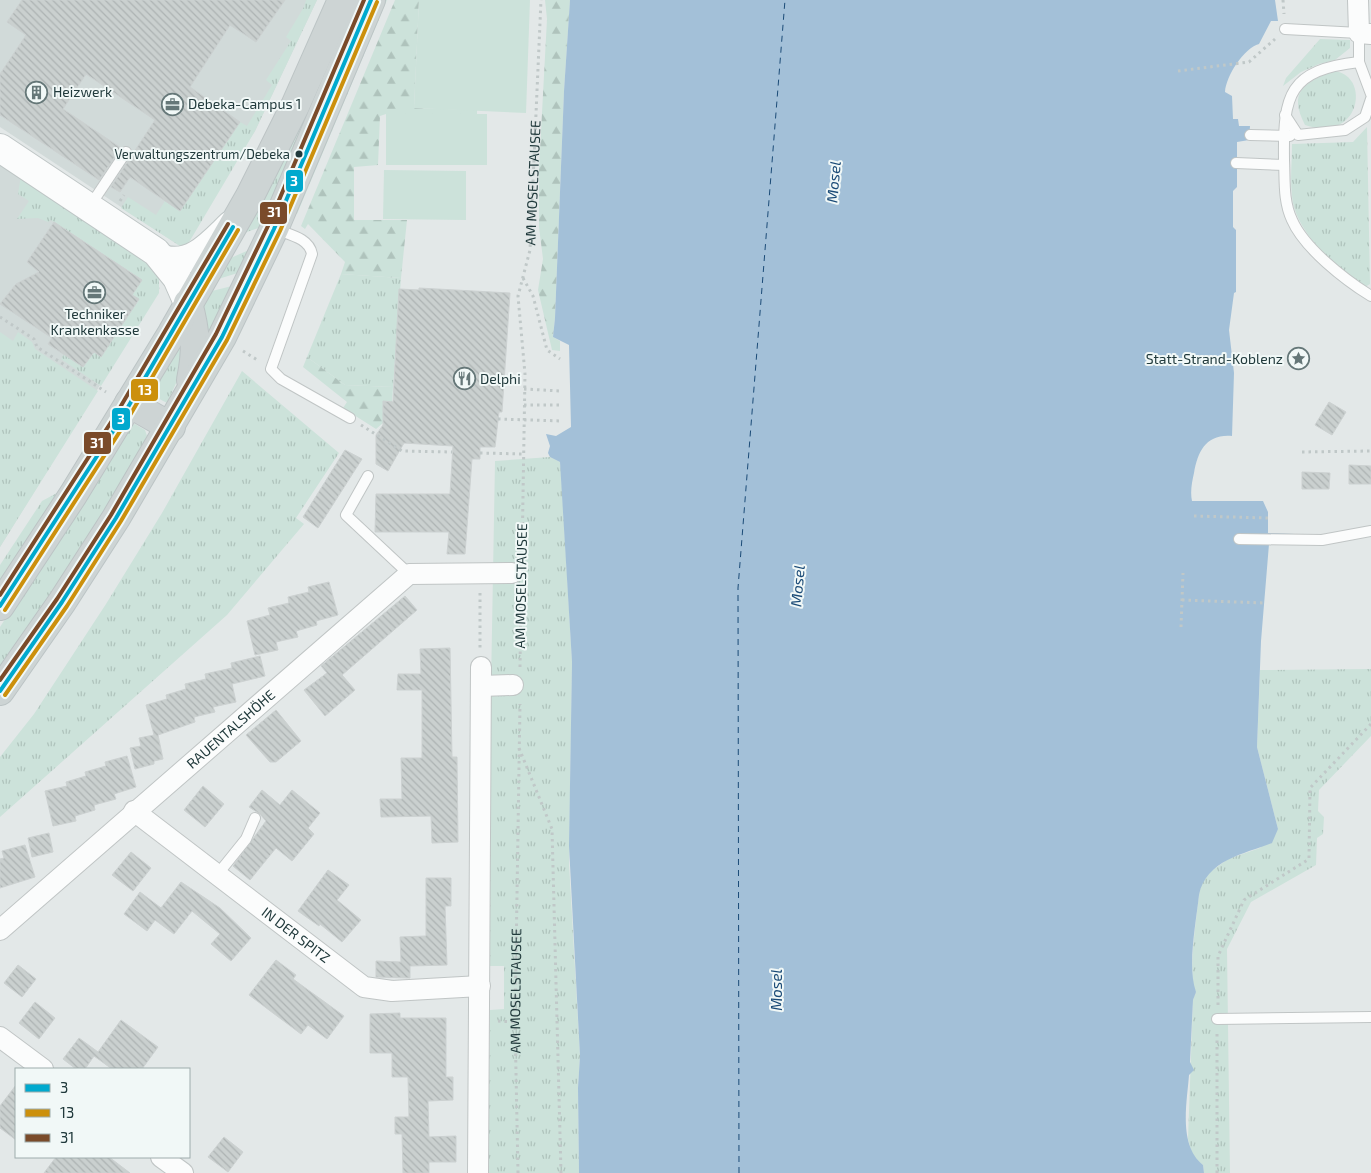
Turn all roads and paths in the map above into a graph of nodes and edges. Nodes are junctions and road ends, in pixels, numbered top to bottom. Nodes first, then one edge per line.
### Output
1 (342, 0) edge
2 (371, 0) edge
3 (541, 0) edge
4 (1358, 0) edge
5 (1285, 29) joint
6 (1365, 33) edge
7 (1359, 62) junction
8 (1178, 71) dead end
9 (1371, 94) edge
10 (1371, 99) edge
11 (1285, 115) junction
12 (1250, 134) dead end
13 (1298, 135) junction
14 (1284, 136) junction
15 (0, 148) edge
16 (126, 152) dead end
17 (1236, 163) dead end
18 (1284, 164) junction
19 (89, 207) junction
20 (237, 220) junction
21 (274, 229) junction
22 (220, 250) junction
23 (163, 259) junction
24 (523, 277) junction
25 (1371, 296) edge
26 (188, 303) junction
27 (0, 317) edge
28 (560, 358) dead end
29 (524, 389) junction
30 (561, 391) dead end
31 (188, 396) junction
32 (117, 397) junction
33 (524, 405) junction
34 (562, 405) dead end
35 (350, 418) joint
36 (498, 419) dead end
37 (524, 420) junction
38 (562, 421) dead end
39 (171, 427) junction
40 (1371, 451) edge
41 (452, 452) dead end
42 (1302, 452) dead end
43 (480, 453) dead end
44 (523, 454) junction
45 (368, 476) dead end
46 (1194, 516) dead end
47 (1268, 518) dead end
48 (1371, 531) edge
49 (1240, 539) dead end
50 (480, 572) junction
51 (1183, 573) dead end
52 (409, 574) junction
53 (518, 574) junction
54 (1182, 600) junction
55 (1265, 603) dead end
56 (0, 606) edge
57 (1181, 627) dead end
58 (481, 677) junction
59 (518, 688) junction
60 (0, 691) edge
61 (1371, 724) edge
62 (519, 746) junction
63 (134, 812) junction
64 (255, 818) dead end
65 (218, 875) junction
66 (0, 930) edge
67 (480, 986) junction
68 (1371, 1017) edge
69 (1218, 1018) junction
70 (0, 1037) edge
71 (42, 1068) edge
72 (163, 1158) edge
73 (183, 1173) edge
74 (478, 1173) edge
75 (518, 1173) edge
76 (562, 1173) edge
77 (1217, 1173) edge

1 - 20 main road
2 - 21 main road
3 - 24 path, AM MOSELSTAUSEE
4 - 6 street
5 - 6 lane
5 - 8 path
6 - 7 lane
7 - 9 lane
7 - 11 lane
10 - 13 lane
11 - 13 lane
11 - 14 lane
12 - 14 lane
13 - 14 lane
14 - 18 lane
15 - 19 street
16 - 19 lane
17 - 18 lane
18 - 25 lane
19 - 23 street
20 - 22 main road
20 - 23 street
21 - 22 main road
21 - 31 main road
21 - 35 lane
22 - 26 main road
23 - 26 street
24 - 28 path
24 - 29 path, AM MOSELSTAUSEE
26 - 31 main road
26 - 32 main road
27 - 32 path
29 - 30 path
29 - 33 path, AM MOSELSTAUSEE
31 - 39 main road
32 - 39 main road
32 - 56 main road
33 - 34 path
33 - 37 path, AM MOSELSTAUSEE
35 - 41 path
36 - 37 path
37 - 38 path
37 - 44 path, AM MOSELSTAUSEE
39 - 60 main road
40 - 42 path
43 - 44 path
44 - 53 path, AM MOSELSTAUSEE
45 - 52 lane
46 - 47 path
48 - 49 lane
50 - 52 street
50 - 53 street, AM MOSELSTAUSEE
50 - 58 path
51 - 54 path
52 - 63 street, RAUENTALSHÖHE
53 - 59 path, AM MOSELSTAUSEE
54 - 55 path
54 - 57 path
58 - 59 street
58 - 67 street
59 - 62 path, AM MOSELSTAUSEE
61 - 69 path
62 - 75 path, AM MOSELSTAUSEE
62 - 76 path
63 - 65 street, IN DER SPITZ
63 - 66 street, RAUENTALSHÖHE
64 - 65 lane
65 - 67 street, IN DER SPITZ
67 - 74 street
68 - 69 lane
69 - 77 path
70 - 71 street
72 - 73 street

